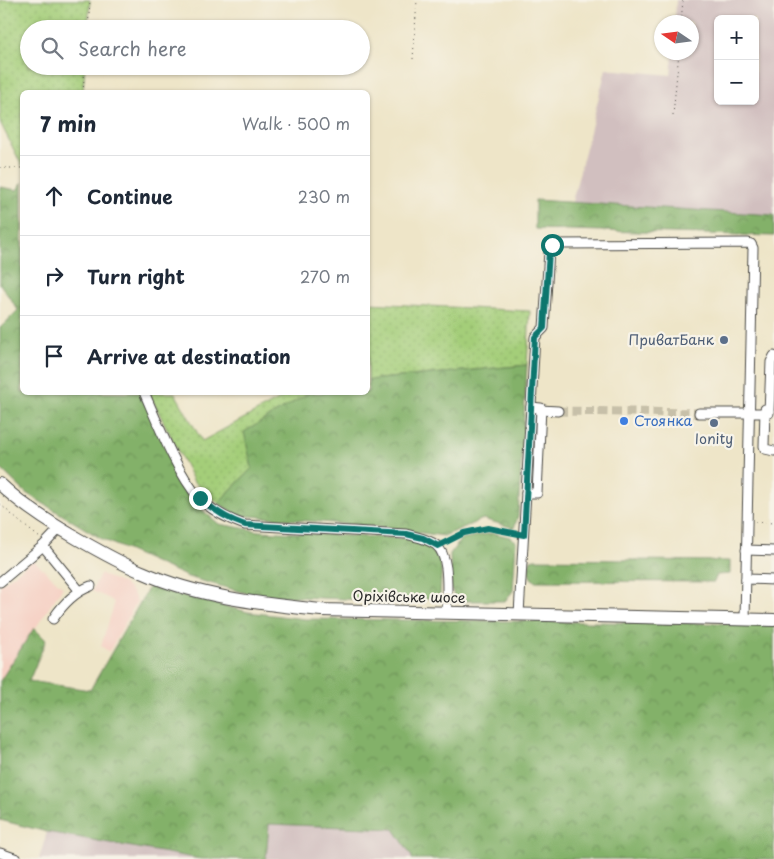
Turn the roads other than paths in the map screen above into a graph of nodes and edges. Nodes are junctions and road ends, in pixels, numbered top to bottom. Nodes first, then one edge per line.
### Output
1 (774, 356) edge
2 (769, 392) edge
3 (145, 395) edge
4 (531, 406) junction
5 (540, 410) junction
6 (558, 411) tunnel mouth
7 (699, 413) tunnel mouth
8 (748, 413) junction
9 (768, 413) edge
10 (764, 434) junction
11 (774, 434) edge
12 (774, 451) edge
13 (0, 484) edge
14 (526, 493) junction
15 (59, 529) junction
16 (45, 544) junction
17 (746, 550) junction
18 (774, 551) edge
19 (746, 579) junction
20 (774, 580) edge
21 (0, 582) edge
22 (91, 586) dead end
23 (79, 590) junction
24 (447, 612) junction
25 (519, 614) junction
26 (53, 619) dead end
27 (745, 619) junction
28 (774, 620) edge
29 (0, 854) edge
30 (17, 859) edge

1 - 2 street
2 - 9 street
3 - 24 street
4 - 5 street
4 - 8 street
4 - 14 street
5 - 6 street
5 - 14 street
7 - 8 street
8 - 9 street
8 - 17 street
9 - 10 street
10 - 11 street
10 - 12 street
13 - 15 highway, Оріхівське шосе
14 - 25 street
15 - 16 street
15 - 24 highway, Оріхівське шосе
16 - 21 street
16 - 23 street
17 - 18 street
17 - 19 street
19 - 20 street
19 - 27 street
22 - 23 street
23 - 26 street
24 - 25 highway, Оріхівське шосе
25 - 27 highway, Оріхівське шосе
27 - 28 highway, Оріхівське шосе
29 - 30 street

